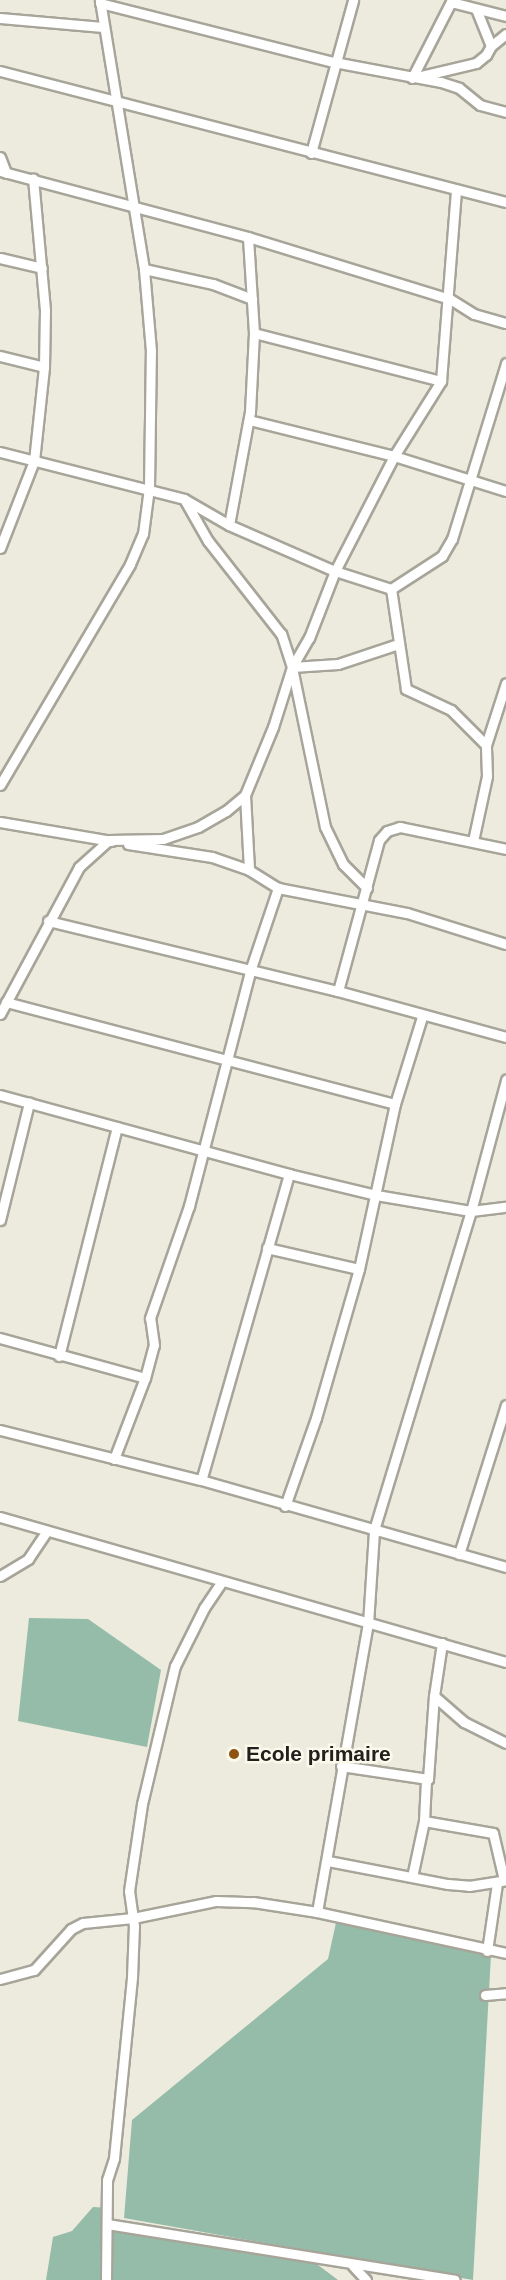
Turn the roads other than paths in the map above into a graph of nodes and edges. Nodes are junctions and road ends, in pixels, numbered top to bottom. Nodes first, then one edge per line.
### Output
1 (353, 0) edge
2 (451, 1) edge
3 (100, 2) edge
4 (476, 9) junction
5 (506, 16) edge
6 (0, 18) edge
7 (103, 27) junction
8 (506, 34) edge
9 (491, 46) junction
10 (334, 62) junction
11 (0, 70) edge
12 (412, 78) junction
13 (114, 101) junction
14 (506, 112) edge
15 (311, 153) junction
16 (0, 157) edge
17 (3, 172) edge
18 (33, 179) junction
19 (456, 190) junction
20 (506, 202) edge
21 (133, 205) junction
22 (248, 237) junction
23 (0, 258) edge
24 (42, 268) junction
25 (144, 269) junction
26 (252, 299) junction
27 (450, 299) junction
28 (506, 323) edge
29 (254, 333) junction
30 (0, 356) edge
31 (506, 363) edge
32 (44, 367) junction
33 (441, 381) junction
34 (249, 420) junction
35 (0, 452) edge
36 (394, 456) junction
37 (34, 461) junction
38 (470, 480) junction
39 (149, 488) junction
40 (506, 491) edge
41 (184, 499) junction
42 (229, 525) junction
43 (0, 548) edge
44 (335, 571) junction
45 (391, 589) junction
46 (398, 644) junction
47 (292, 667) junction
48 (506, 683) edge
49 (486, 745) junction
50 (0, 784) edge
51 (245, 795) junction
52 (0, 822) edge
53 (109, 840) junction
54 (473, 841) junction
55 (506, 849) edge
56 (249, 870) junction
57 (278, 888) junction
58 (367, 888) junction
59 (362, 906) junction
60 (48, 921) junction
61 (506, 944) edge
62 (250, 971) junction
63 (338, 991) junction
64 (6, 1002) junction
65 (0, 1014) edge
66 (422, 1017) junction
67 (506, 1037) edge
68 (226, 1060) junction
69 (506, 1080) edge
70 (0, 1095) edge
71 (29, 1103) junction
72 (395, 1104) junction
73 (117, 1127) junction
74 (201, 1150) junction
75 (289, 1174) junction
76 (376, 1195) junction
77 (506, 1207) edge
78 (471, 1211) junction
79 (0, 1220) edge
80 (267, 1248) junction
81 (359, 1269) junction
82 (0, 1338) edge
83 (59, 1356) junction
84 (145, 1378) junction
85 (506, 1405) edge
86 (0, 1430) edge
87 (114, 1459) junction
88 (201, 1480) junction
89 (285, 1506) junction
90 (0, 1517) edge
91 (374, 1530) junction
92 (47, 1531) junction
93 (459, 1554) junction
94 (506, 1567) edge
95 (0, 1576) edge
96 (221, 1583) junction
97 (368, 1624) junction
98 (442, 1643) junction
99 (506, 1662) edge
100 (434, 1696) junction
101 (506, 1743) edge
102 (341, 1766) junction
103 (426, 1780) junction
104 (424, 1821) junction
105 (328, 1861) junction
106 (412, 1877) junction
107 (502, 1881) edge
108 (317, 1912) junction
109 (133, 1918) junction
110 (487, 1951) junction
111 (506, 1953) edge
112 (0, 1979) edge
113 (506, 1993) edge
114 (485, 1995) dead end
115 (107, 2224) junction
116 (353, 2266) junction
117 (362, 2278) edge
118 (106, 2280) edge
119 (455, 2280) edge

1 - 10 street
2 - 4 street
2 - 12 street
3 - 7 street
3 - 10 street
4 - 5 street
4 - 9 street
6 - 7 street
7 - 13 street
8 - 9 street
9 - 12 street
10 - 12 street
10 - 15 street
11 - 13 street
12 - 14 street
13 - 15 street
13 - 21 street
15 - 19 street
16 - 17 street
17 - 18 street
18 - 21 street
18 - 24 street
19 - 20 street
19 - 27 street
21 - 22 street
21 - 25 street
22 - 26 street
22 - 27 street
23 - 24 street
24 - 32 street
25 - 26 street
25 - 39 street
26 - 29 street
27 - 28 street
27 - 33 street
29 - 33 street
29 - 34 street
30 - 32 street
31 - 38 street
32 - 37 street
33 - 36 street
34 - 36 street
34 - 42 street
35 - 37 street
36 - 38 street
36 - 44 street
37 - 39 street
37 - 43 street
38 - 40 street
38 - 45 street
39 - 41 street
39 - 50 street
41 - 42 street
41 - 47 street
42 - 44 street
44 - 45 street
44 - 47 street
45 - 46 street
46 - 47 street
46 - 49 street
47 - 51 street
47 - 58 street
48 - 49 street
49 - 54 street
51 - 53 street
51 - 56 street
52 - 53 street
53 - 56 street
53 - 60 street
54 - 55 street
54 - 58 street
56 - 57 street
57 - 59 street
57 - 62 street
58 - 59 street
59 - 61 street
59 - 63 street
60 - 62 street
60 - 64 street
62 - 63 street
62 - 68 street
63 - 66 street
64 - 65 street
64 - 68 street
66 - 67 street
66 - 72 street
68 - 72 street
68 - 74 street
69 - 78 street
70 - 71 street
71 - 73 street
71 - 79 street
72 - 76 street
73 - 74 street
73 - 83 street
74 - 75 street
74 - 84 street
75 - 76 street
75 - 80 street
76 - 78 street
76 - 81 street
77 - 78 street
78 - 91 street
80 - 81 street
80 - 88 street
81 - 89 street
82 - 83 street
83 - 84 street
84 - 87 street
85 - 93 street
86 - 87 street
87 - 88 street
88 - 89 street
89 - 91 street
90 - 92 street
91 - 93 street
91 - 97 street
92 - 95 street
92 - 96 street
93 - 94 street
96 - 97 street
96 - 109 street
97 - 98 street
97 - 102 street
98 - 99 street
98 - 100 street
100 - 101 street
100 - 103 street
102 - 103 street
102 - 105 street
103 - 104 street
104 - 106 street
104 - 107 street
105 - 106 street
105 - 108 street
106 - 107 street
107 - 110 street
108 - 109 street
108 - 110 street
109 - 112 street
109 - 115 street
110 - 111 street
113 - 114 street
115 - 116 street
115 - 118 street
116 - 117 street
116 - 119 street

